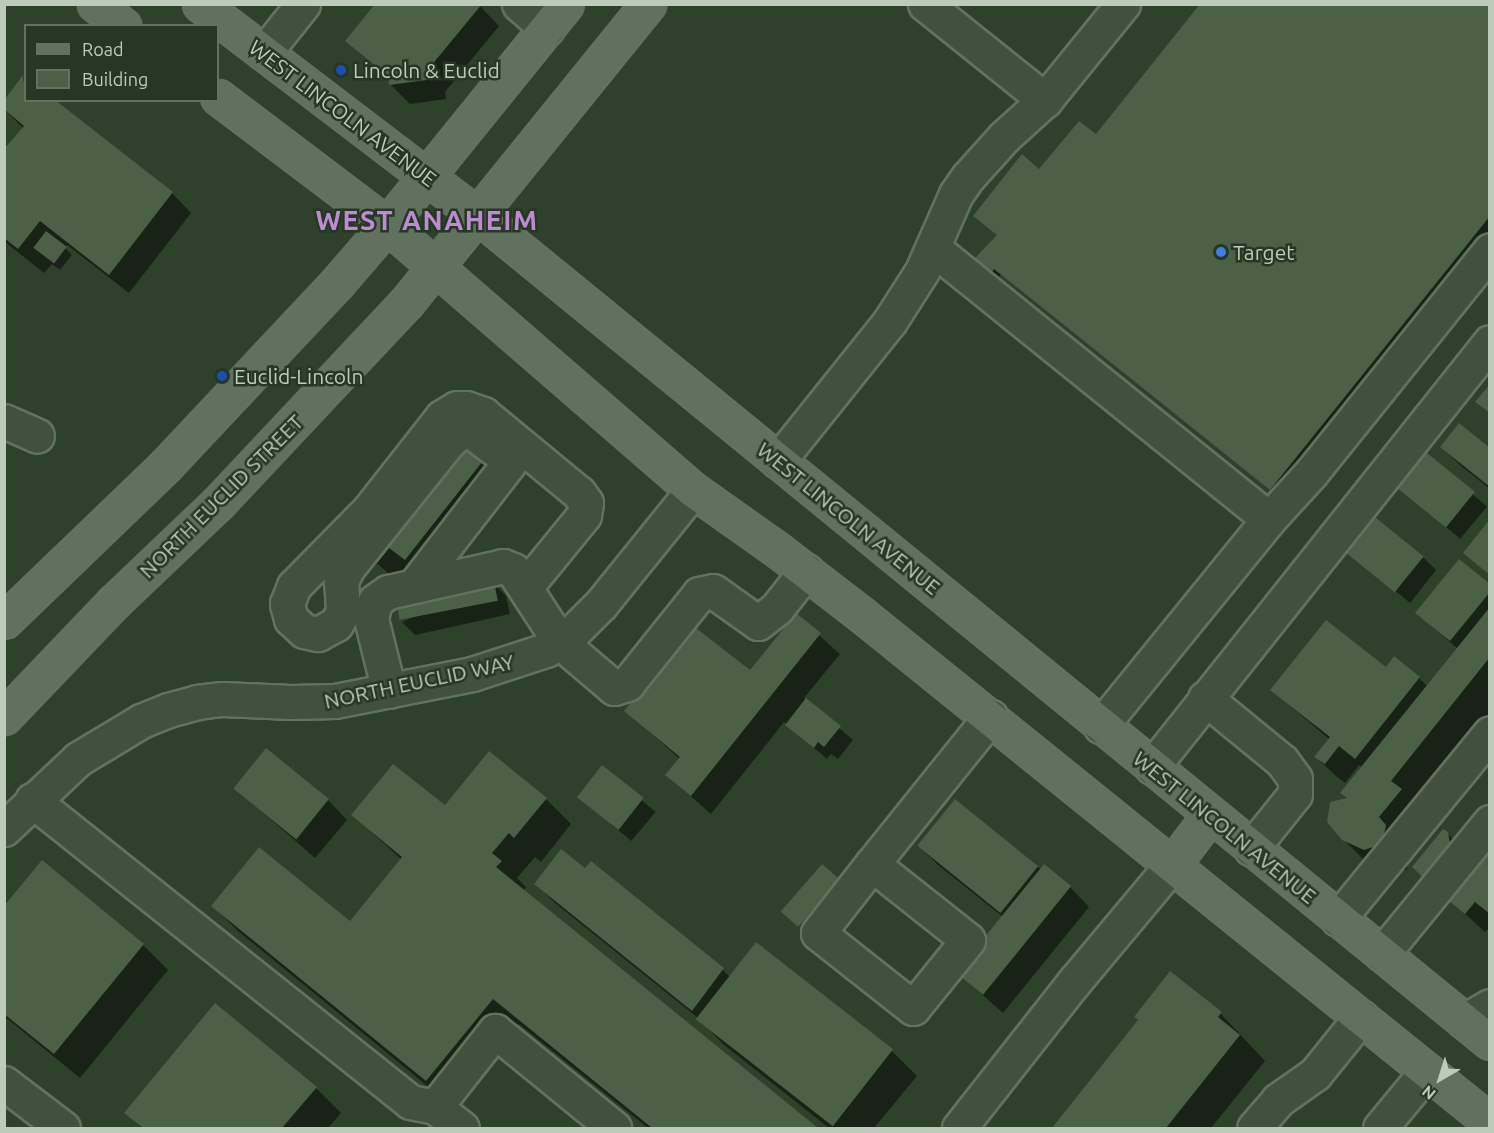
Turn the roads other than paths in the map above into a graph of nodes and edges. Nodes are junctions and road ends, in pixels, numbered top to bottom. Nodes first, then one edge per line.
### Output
1 (95, 4) edge
2 (200, 4) edge
3 (303, 4) edge
4 (519, 4) edge
5 (648, 4) edge
6 (925, 4) edge
7 (1123, 4) edge
8 (556, 16) edge
9 (120, 24) edge
10 (264, 53) junction
11 (219, 98) edge
12 (1046, 100) junction
13 (426, 175) junction
14 (476, 214) junction
15 (387, 225) junction
16 (934, 249) junction
17 (1490, 250) edge
18 (435, 267) junction
19 (1490, 342) edge
20 (4, 421) edge
21 (37, 436) dead end
22 (778, 461) junction
23 (693, 490) junction
24 (1269, 519) junction
25 (806, 571) junction
26 (414, 586) junction
27 (526, 586) junction
28 (4, 621) edge
29 (560, 642) junction
30 (389, 691) junction
31 (1205, 698) junction
32 (4, 717) edge
33 (990, 717) junction
34 (1101, 726) junction
35 (1490, 733) edge
36 (1152, 767) junction
37 (32, 800) junction
38 (1210, 815) junction
39 (1490, 822) edge
40 (4, 829) edge
41 (1251, 849) junction
42 (872, 864) junction
43 (1172, 865) junction
44 (1338, 919) junction
45 (1382, 954) junction
46 (1477, 1013) edge
47 (1361, 1017) junction
48 (1490, 1042) edge
49 (1427, 1071) junction
50 (4, 1083) edge
51 (435, 1107) junction
52 (1490, 1122) edge
53 (63, 1128) edge
54 (462, 1128) edge
55 (614, 1128) edge
56 (959, 1128) edge
57 (1254, 1128) edge
58 (1380, 1128) edge

1 - 9 main road
2 - 10 main road, WEST LINCOLN AVENUE
3 - 10 street
4 - 8 street
5 - 14 main road, NORTH EUCLID STREET
6 - 12 street
7 - 12 street
8 - 13 main road
10 - 13 main road, WEST LINCOLN AVENUE
11 - 15 main road
12 - 16 street
13 - 14 main road, WEST LINCOLN AVENUE
13 - 15 main road
14 - 18 main road, NORTH EUCLID STREET
14 - 22 main road, WEST LINCOLN AVENUE
15 - 18 main road
15 - 28 main road
16 - 22 street
16 - 24 street
17 - 24 street
18 - 23 main road
18 - 32 main road, NORTH EUCLID STREET
19 - 31 street
20 - 21 street
22 - 34 main road, WEST LINCOLN AVENUE
23 - 25 main road
23 - 29 street, NORTH EUCLID WAY
24 - 34 street
25 - 29 street
25 - 33 main road
26 - 27 street
26 - 27 street
26 - 30 street
27 - 29 street
29 - 30 street, NORTH EUCLID WAY
30 - 37 street, NORTH EUCLID WAY
31 - 36 street
31 - 41 street
33 - 42 street
33 - 43 main road
34 - 36 main road, WEST LINCOLN AVENUE
35 - 44 street
36 - 38 main road, WEST LINCOLN AVENUE
37 - 40 street, NORTH EUCLID WAY
37 - 51 street
38 - 41 main road, WEST LINCOLN AVENUE
38 - 43 main road
39 - 45 street
41 - 44 main road, WEST LINCOLN AVENUE
42 - 42 street
43 - 47 main road
43 - 56 street
44 - 45 main road, WEST LINCOLN AVENUE
45 - 46 main road, WEST LINCOLN AVENUE
46 - 48 main road, WEST LINCOLN AVENUE
47 - 49 main road
47 - 57 street
49 - 52 main road
49 - 58 street
50 - 53 street
51 - 54 street
51 - 55 street

